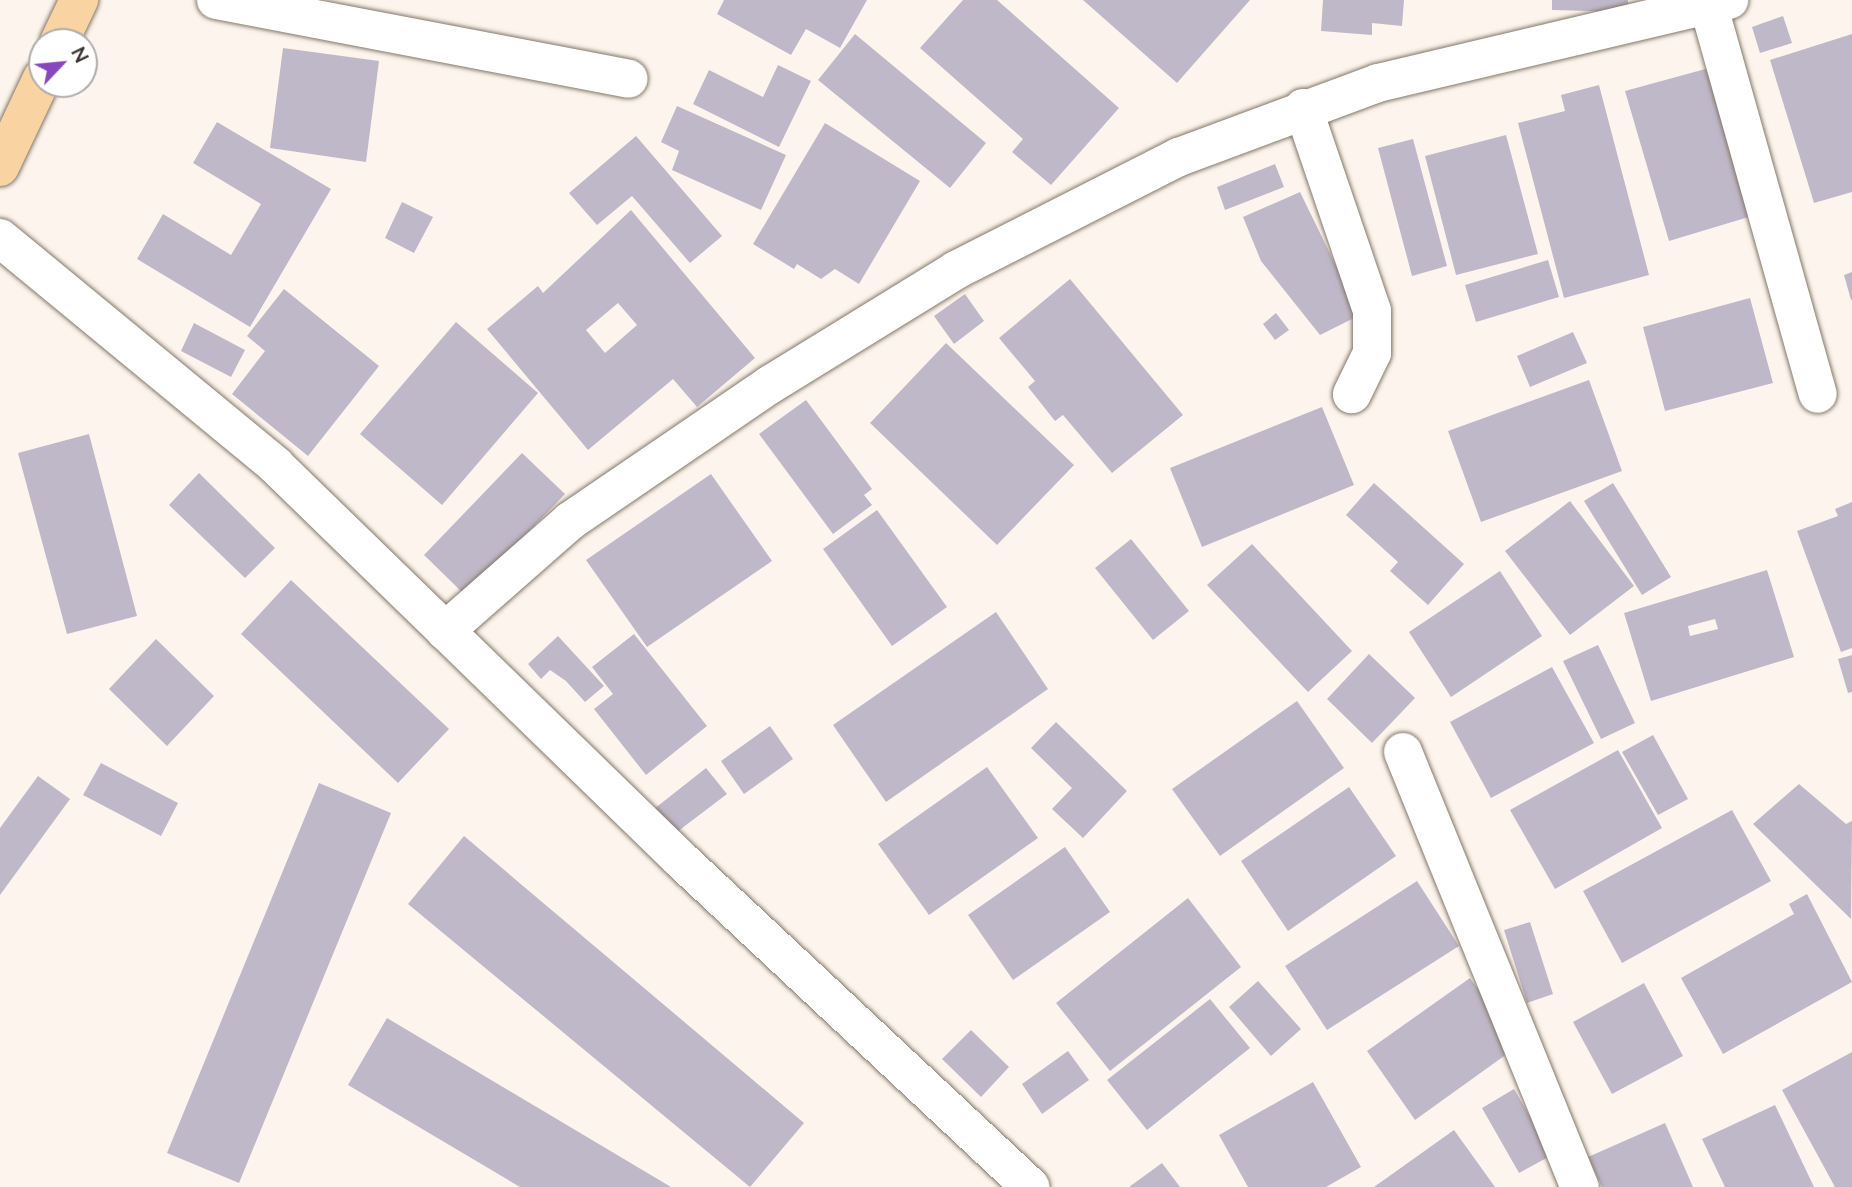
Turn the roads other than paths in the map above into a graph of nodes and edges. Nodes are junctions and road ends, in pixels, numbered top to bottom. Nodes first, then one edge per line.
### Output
1 (79, 0) edge
2 (216, 0) edge
3 (1715, 2) edge
4 (66, 28) edge
5 (629, 79) dead end
6 (33, 98) edge
7 (1303, 108) junction
8 (0, 167) edge
9 (0, 238) edge
10 (1352, 394) dead end
11 (1818, 394) dead end
12 (445, 631) junction
13 (1403, 752) dead end
14 (1031, 1187) edge
15 (1580, 1187) edge

1 - 4 main road
2 - 5 street
3 - 7 street
3 - 11 street
6 - 8 main road
7 - 10 street
7 - 12 street
9 - 12 street
12 - 14 street
13 - 15 street

